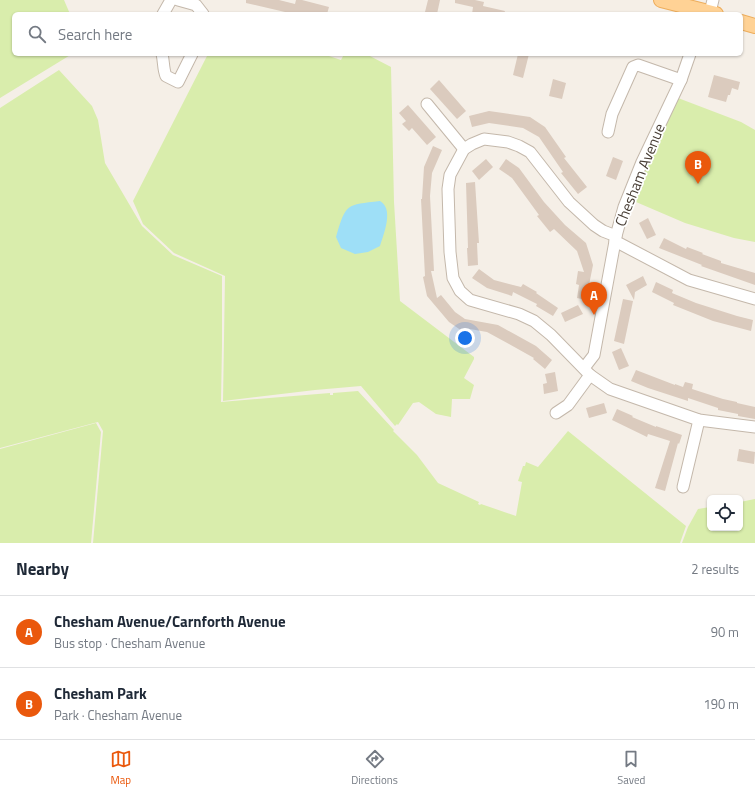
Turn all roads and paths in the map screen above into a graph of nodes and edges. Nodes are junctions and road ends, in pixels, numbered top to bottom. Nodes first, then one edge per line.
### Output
1 (171, 0) edge
2 (178, 0) edge
3 (661, 0) edge
4 (195, 6) edge
5 (708, 10) edge
6 (164, 12) edge
7 (743, 23) edge
8 (755, 26) edge
9 (191, 56) edge
10 (689, 56) edge
11 (165, 57) edge
12 (681, 80) junction
13 (427, 104) dead end
14 (608, 132) dead end
15 (464, 149) junction
16 (616, 239) junction
17 (755, 299) edge
18 (587, 371) junction
19 (556, 413) dead end
20 (699, 420) junction
21 (755, 427) edge
22 (683, 487) dead end

1 - 6 street
2 - 4 street
3 - 5 main road
7 - 8 main road
9 - 11 street
10 - 12 street, Chesham Avenue
12 - 14 street
12 - 16 street, Chesham Avenue
13 - 15 street
15 - 16 street
15 - 18 street
16 - 17 street
16 - 18 street, Chesham Avenue
18 - 19 street, Chesham Avenue
18 - 20 street
20 - 21 street
20 - 22 street

